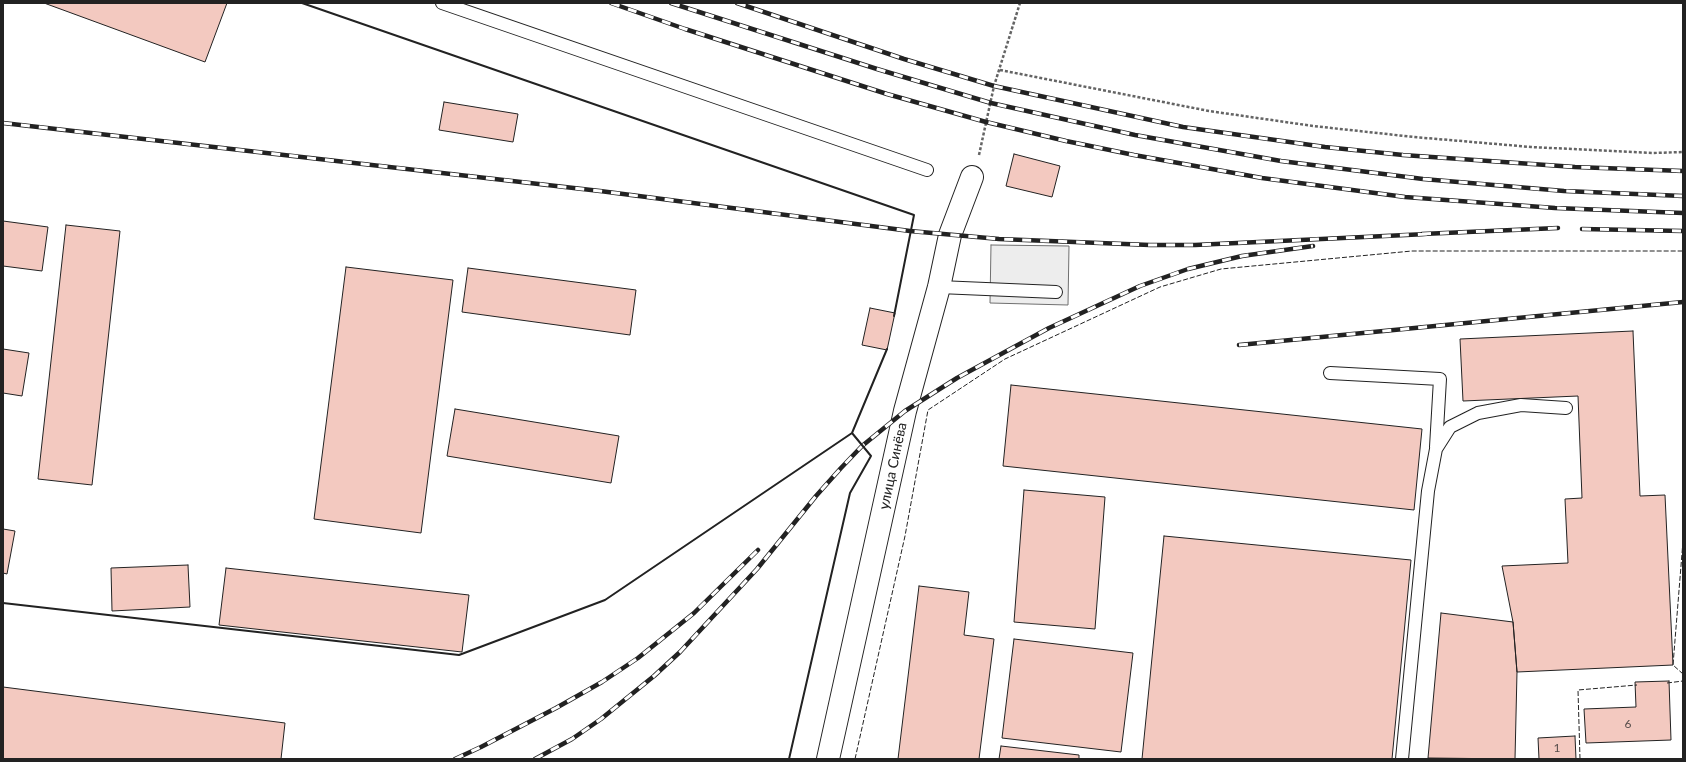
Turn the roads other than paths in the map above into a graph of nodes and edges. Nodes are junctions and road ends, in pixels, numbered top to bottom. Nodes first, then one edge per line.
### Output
1 (442, 3) edge
2 (928, 170) dead end
3 (972, 177) road end
4 (940, 287) junction
5 (1056, 292) dead end
6 (1330, 373) dead end
7 (1566, 408) dead end
8 (1436, 449) junction
9 (828, 759) edge
10 (1402, 759) edge

1 - 2 lane
3 - 4 street, улица Синёва
4 - 5 lane
4 - 9 street, улица Синёва
6 - 8 lane
7 - 8 lane
8 - 10 lane

